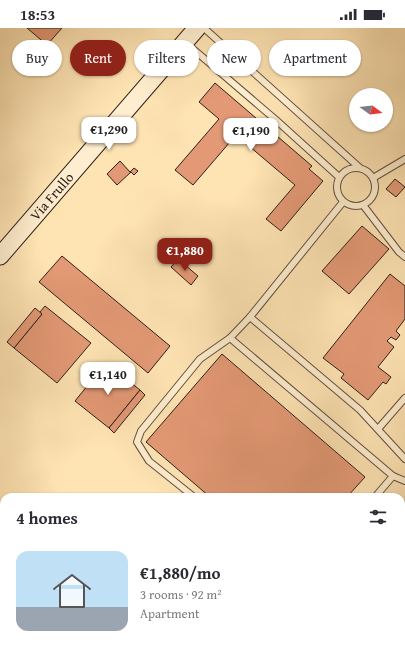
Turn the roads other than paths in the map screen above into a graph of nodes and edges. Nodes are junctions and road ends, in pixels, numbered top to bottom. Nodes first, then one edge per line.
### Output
1 (197, 28) edge
2 (204, 28) edge
3 (187, 40) edge
4 (199, 54) edge
5 (156, 76) edge
6 (405, 159) edge
7 (360, 168) junction
8 (339, 177) junction
9 (373, 178) junction
10 (343, 202) junction
11 (363, 205) junction
12 (0, 256) edge
13 (405, 257) edge
14 (250, 317) junction
15 (230, 338) junction
16 (405, 398) edge
17 (378, 429) junction
18 (405, 459) edge
19 (393, 476) junction
20 (405, 480) edge
21 (189, 493) edge
22 (378, 493) edge

1 - 3 street, Via Frullo
2 - 7 lane
4 - 8 lane
5 - 12 street, Via Frullo
6 - 9 lane
7 - 8 lane
7 - 9 lane
8 - 10 lane
9 - 11 lane
10 - 11 lane
10 - 14 lane
11 - 13 lane
14 - 15 lane
14 - 17 lane
15 - 19 lane
15 - 21 lane
16 - 17 lane
17 - 18 lane
19 - 20 lane
19 - 22 lane

